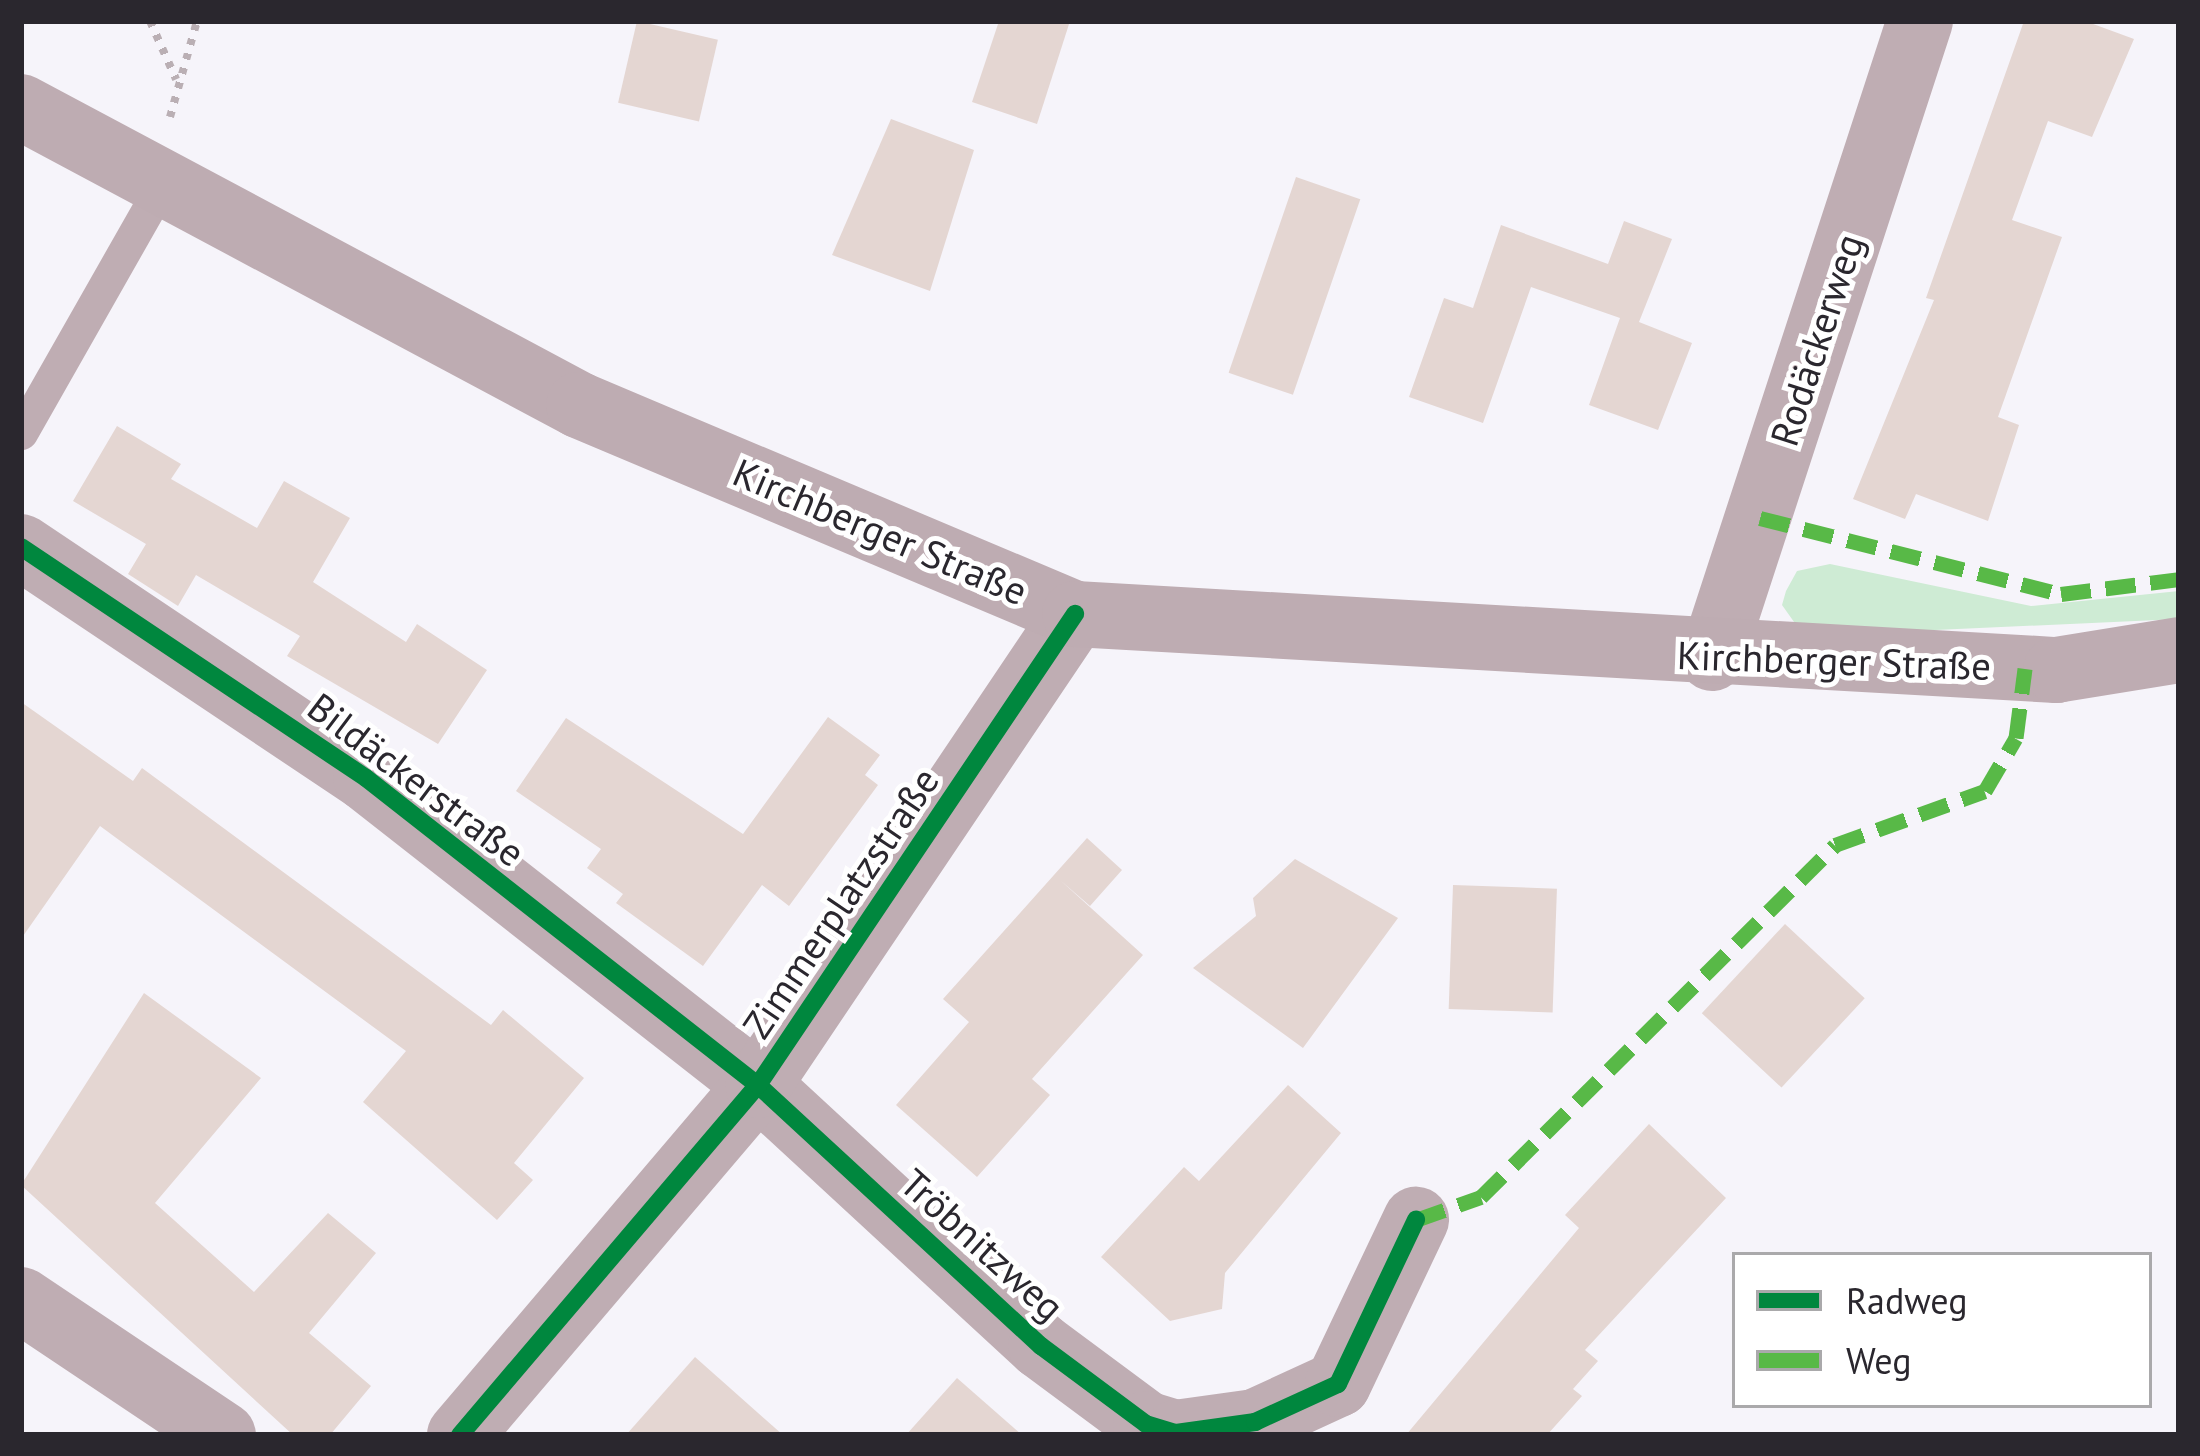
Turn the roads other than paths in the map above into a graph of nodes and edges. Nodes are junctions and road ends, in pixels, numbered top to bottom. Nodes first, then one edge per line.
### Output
1 (1920, 21) edge
2 (21, 107) edge
3 (160, 188) junction
4 (21, 433) edge
5 (21, 547) edge
6 (1076, 614) junction
7 (2179, 650) edge
8 (1712, 658) junction
9 (758, 1085) junction
10 (1416, 1220) dead end
11 (21, 1300) edge
12 (1176, 1434) edge
13 (223, 1435) edge
14 (460, 1435) edge

1 - 8 street, Rodäckerweg
2 - 3 main road, Kirchberger Straße
3 - 4 lane
3 - 6 main road, Kirchberger Straße
5 - 9 street, Bildäckerstraße
6 - 8 main road, Kirchberger Straße
6 - 9 street, Zimmerplatzstraße
7 - 8 main road, Kirchberger Straße
9 - 12 street, Tröbnitzweg
9 - 14 street, Zimmerplatzstraße
10 - 12 street, Tröbnitzweg
11 - 13 street

